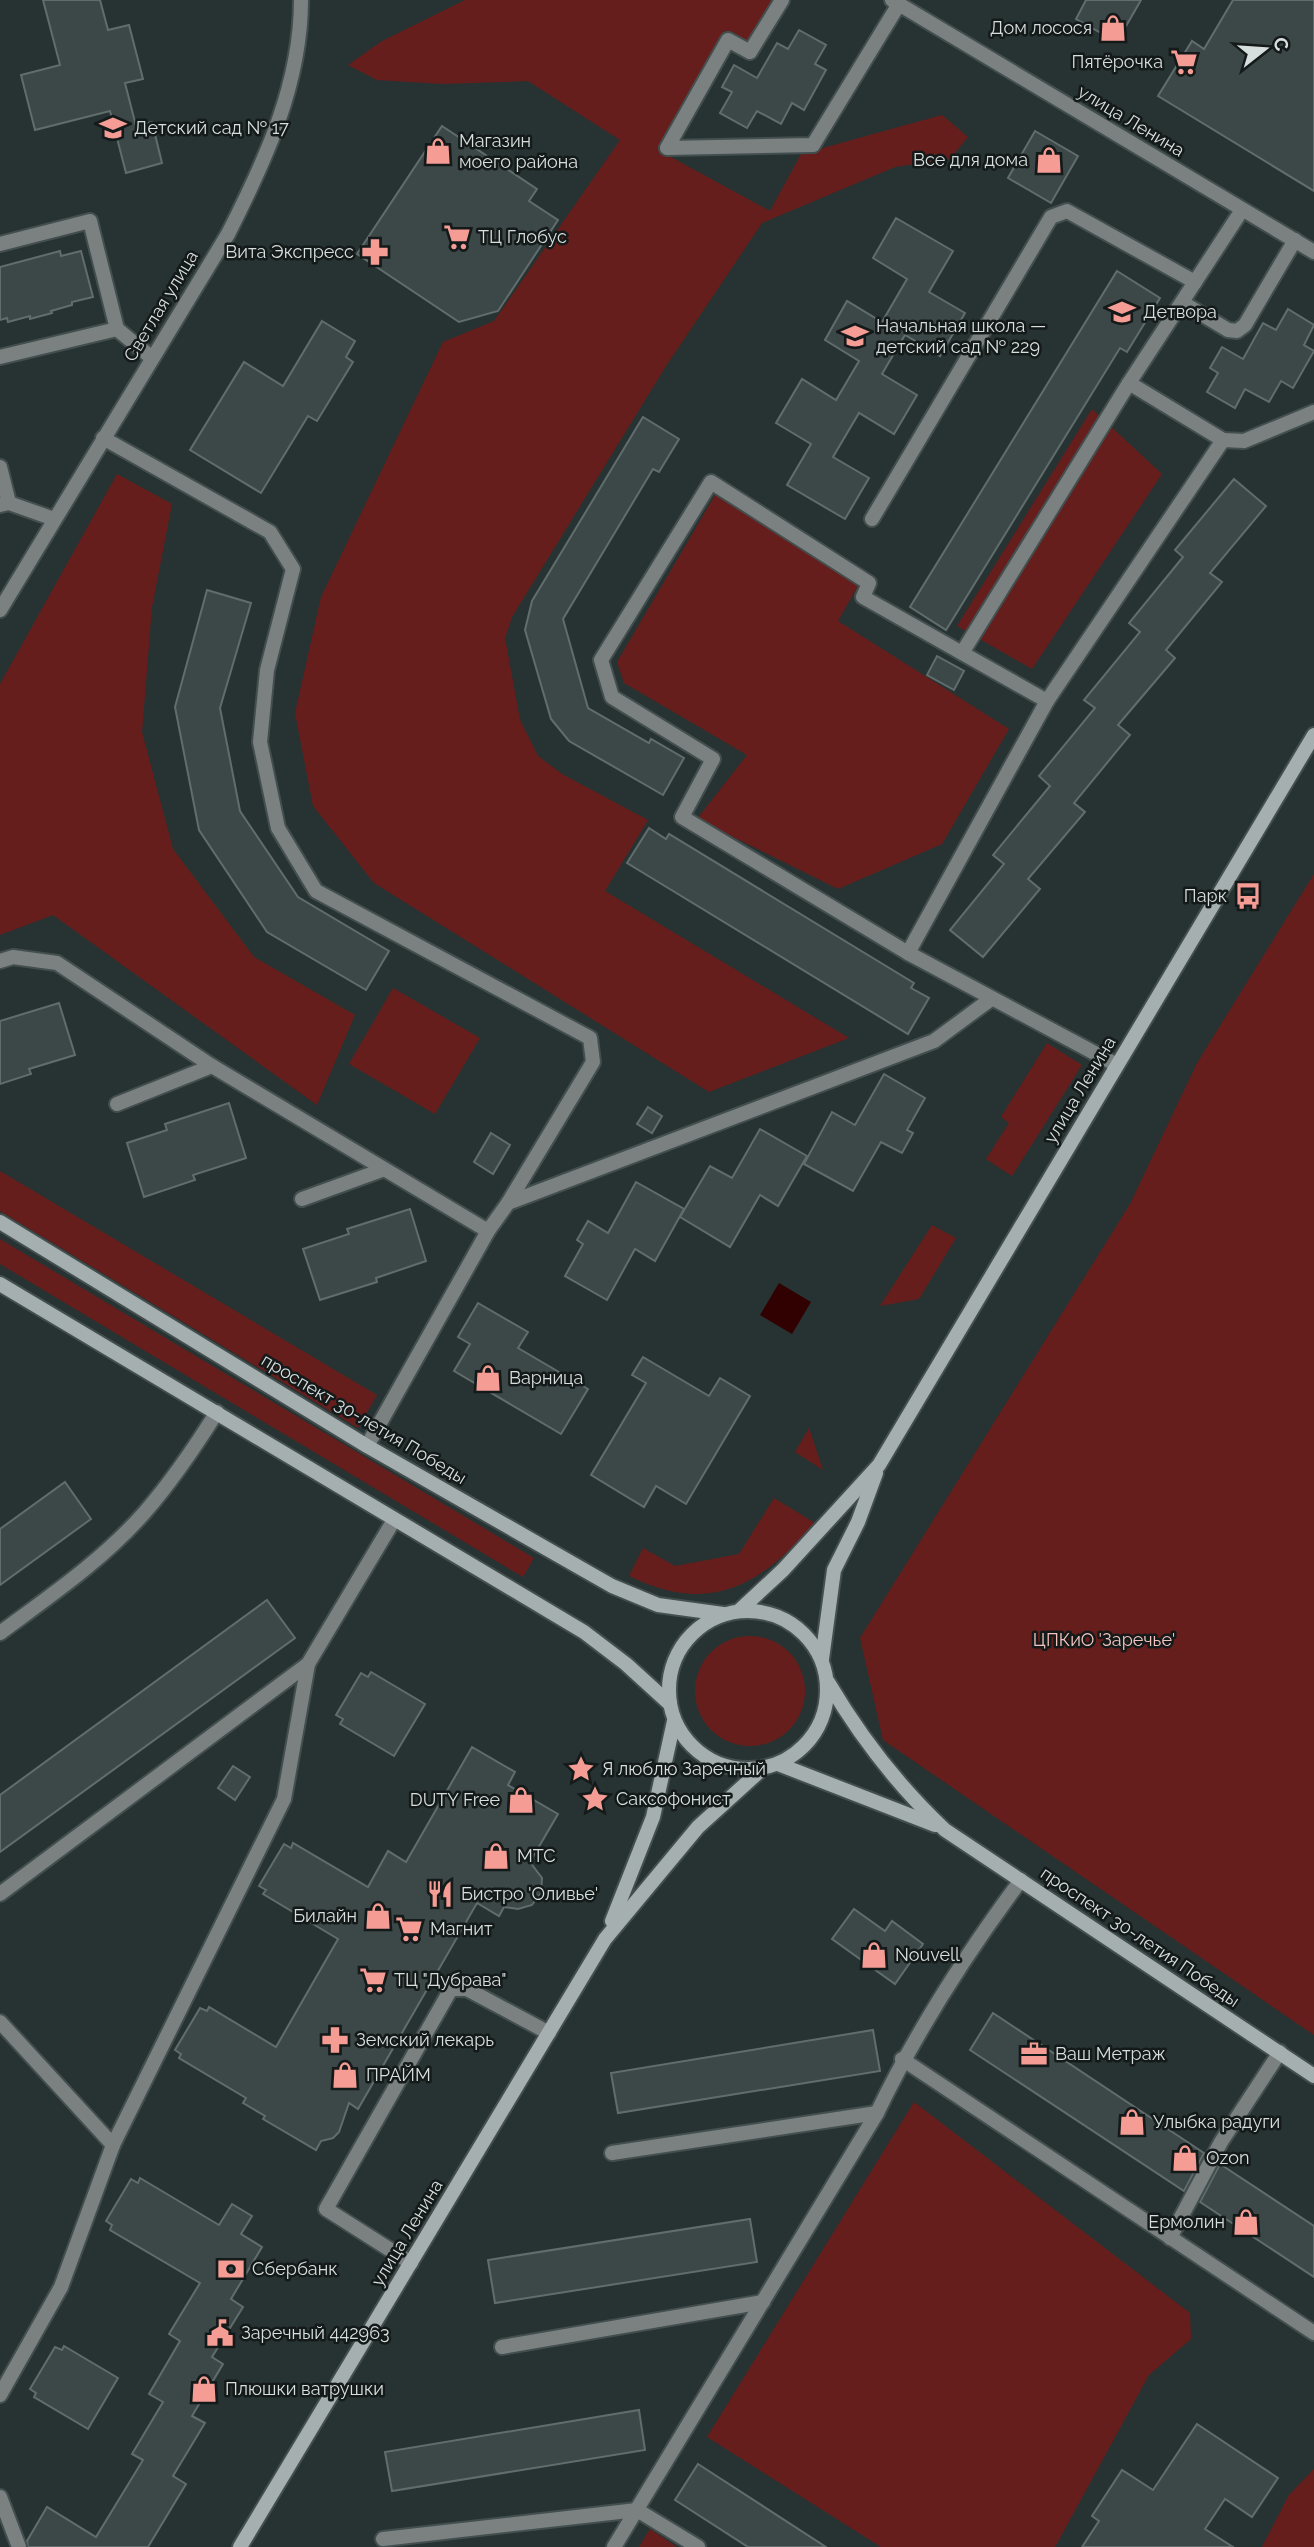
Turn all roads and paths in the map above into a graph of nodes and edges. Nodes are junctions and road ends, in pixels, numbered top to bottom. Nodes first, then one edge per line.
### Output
1 (301, 0) edge
2 (782, 0) edge
3 (896, 2) edge
4 (1242, 210) junction
5 (1295, 240) junction
6 (0, 244) edge
7 (1314, 252) edge
8 (1195, 282) junction
9 (1183, 303) junction
10 (117, 329) junction
11 (0, 357) edge
12 (152, 358) junction
13 (1129, 383) junction
14 (1314, 412) edge
15 (103, 438) junction
16 (1223, 440) junction
17 (0, 467) edge
18 (4, 504) edge
19 (54, 519) junction
20 (872, 519) dead end
21 (0, 610) edge
22 (962, 653) junction
23 (1047, 701) junction
24 (1314, 735) edge
25 (908, 953) junction
26 (0, 961) edge
27 (992, 999) junction
28 (1117, 1065) junction
29 (212, 1066) junction
30 (117, 1104) dead end
31 (382, 1170) junction
32 (302, 1199) dead end
33 (508, 1203) junction
34 (0, 1222) edge
35 (488, 1231) junction
36 (0, 1284) edge
37 (217, 1412) junction
38 (367, 1446) junction
39 (879, 1465) junction
40 (394, 1520) junction
41 (740, 1610) junction
42 (723, 1614) junction
43 (0, 1633) edge
44 (822, 1659) junction
45 (308, 1664) junction
46 (828, 1682) junction
47 (670, 1704) junction
48 (674, 1721) junction
49 (778, 1765) junction
50 (762, 1769) junction
51 (946, 1830) junction
52 (1021, 1880) junction
53 (0, 1894) edge
54 (605, 1939) junction
55 (0, 2022) edge
56 (549, 2033) junction
57 (1280, 2052) junction
58 (902, 2059) junction
59 (1314, 2076) edge
60 (877, 2113) junction
61 (113, 2145) junction
62 (612, 2154) dead end
63 (1170, 2238) junction
64 (411, 2263) junction
65 (764, 2302) junction
66 (1314, 2333) edge
67 (502, 2347) dead end
68 (0, 2395) edge
69 (0, 2497) edge
70 (637, 2510) junction
71 (383, 2539) dead end
72 (19, 2547) edge
73 (240, 2547) edge
74 (614, 2547) edge
75 (698, 2547) edge

1 - 12 street, Светлая улица
2 - 3 street
3 - 4 street, улица Ленина
4 - 5 street, улица Ленина
4 - 8 street
5 - 7 street, улица Ленина
5 - 9 street
6 - 10 street
8 - 9 street
8 - 20 street
9 - 13 street
10 - 11 street
10 - 12 street
12 - 15 street, Светлая улица
13 - 16 street
13 - 22 street
14 - 16 street
15 - 19 street, Светлая улица
15 - 33 street
16 - 23 street
17 - 18 street
18 - 19 street
19 - 21 street, Светлая улица
22 - 23 street
22 - 25 street
23 - 25 street
24 - 28 main road, улица Ленина
25 - 27 street
26 - 29 street
27 - 28 street
27 - 33 street
28 - 39 main road, улица Ленина
29 - 30 street
29 - 31 street
31 - 32 street
31 - 35 street
33 - 35 street
34 - 38 main road, проспект 30-летия Победы
35 - 38 street
36 - 37 main road
37 - 40 main road
37 - 43 street
38 - 42 main road, проспект 30-летия Победы
39 - 41 main road, улица Ленина
39 - 44 main road, улица Ленина
40 - 45 street
40 - 47 main road
41 - 42 main road
41 - 44 main road
42 - 47 main road
44 - 46 main road
45 - 53 street
45 - 61 street
46 - 49 main road
46 - 51 main road, проспект 30-летия Победы
47 - 48 main road
48 - 50 main road
48 - 54 main road, улица Ленина
49 - 50 main road
49 - 51 main road, проспект 30-летия Победы
50 - 54 main road, улица Ленина
51 - 52 main road, проспект 30-летия Победы
52 - 57 main road, проспект 30-летия Победы
52 - 58 street
54 - 56 main road, улица Ленина
55 - 61 street
56 - 64 main road, улица Ленина
56 - 64 street
57 - 59 main road, проспект 30-летия Победы
57 - 63 street
58 - 60 street
58 - 63 street
60 - 62 street
60 - 65 street
61 - 68 street
63 - 66 street
64 - 73 main road, улица Ленина
65 - 67 street
65 - 70 street
69 - 72 street
70 - 71 street
70 - 74 street
70 - 75 street

